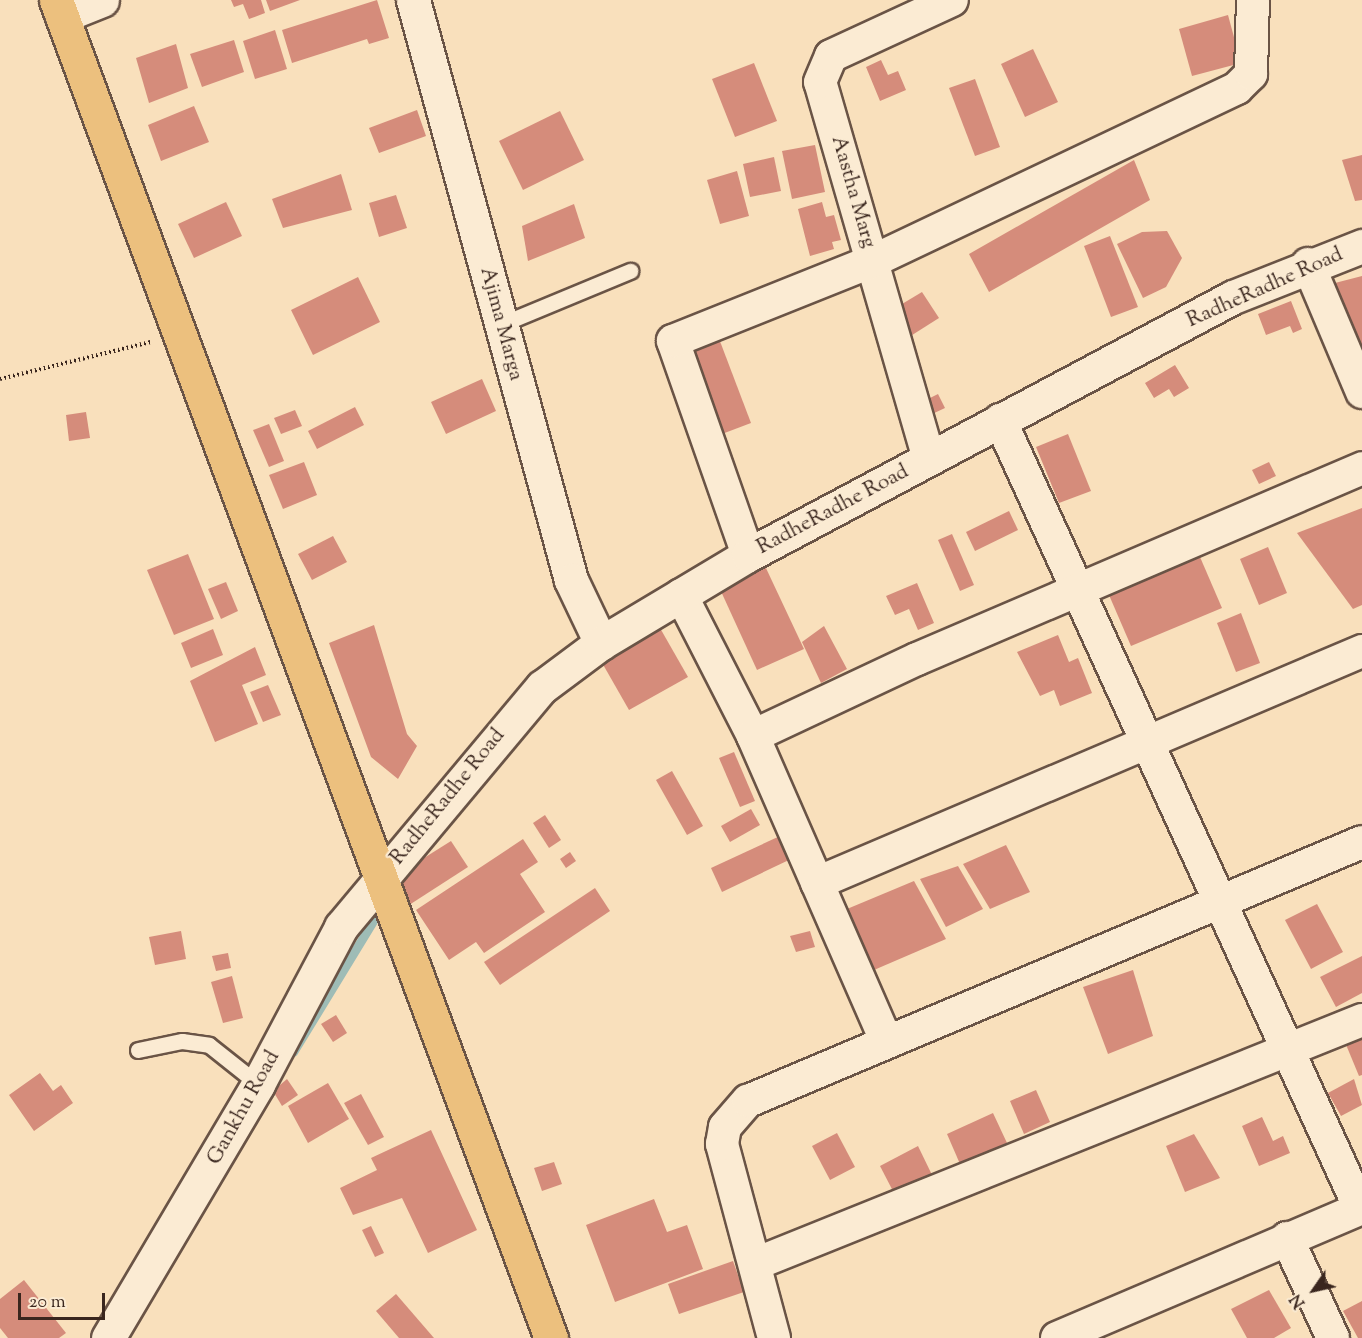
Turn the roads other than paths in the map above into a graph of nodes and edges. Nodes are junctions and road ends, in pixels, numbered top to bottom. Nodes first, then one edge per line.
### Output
1 (102, 0) edge
2 (413, 0) edge
3 (952, 0) edge
4 (1253, 0) edge
5 (59, 8) edge
6 (1362, 246) edge
7 (873, 261) junction
8 (1308, 264) junction
9 (630, 271) dead end
10 (502, 324) junction
11 (1362, 392) edge
12 (1000, 420) junction
13 (929, 459) junction
14 (1362, 468) edge
15 (748, 555) junction
16 (1078, 591) junction
17 (681, 595) junction
18 (601, 643) junction
19 (1362, 651) edge
20 (753, 736) junction
21 (1148, 743) junction
22 (1362, 842) edge
23 (381, 880) junction
24 (817, 883) junction
25 (1221, 904) junction
26 (1362, 1020) edge
27 (886, 1041) junction
28 (138, 1050) dead end
29 (1288, 1051) junction
30 (258, 1084) junction
31 (1361, 1208) edge
32 (1287, 1238) junction
33 (755, 1264) junction
34 (108, 1338) edge
35 (551, 1338) edge
36 (774, 1338) edge
37 (1057, 1338) edge
38 (1333, 1338) edge

1 - 5 main road
2 - 10 main road, Ajima Marga
3 - 7 street, Aastha Marg
4 - 7 street
5 - 23 main road
6 - 8 main road, RadheRadhe Road
7 - 13 street, Aastha Marg
7 - 15 street
8 - 11 street
8 - 12 main road, RadheRadhe Road
9 - 10 lane
10 - 18 main road, Ajima Marga
12 - 13 main road, RadheRadhe Road
12 - 16 street
13 - 15 main road, RadheRadhe Road
14 - 16 street
15 - 17 main road, RadheRadhe Road
16 - 20 street
16 - 21 street
17 - 18 main road, RadheRadhe Road
17 - 20 street
18 - 23 main road, RadheRadhe Road
19 - 21 street
20 - 24 street
21 - 24 street
21 - 25 street
22 - 25 street
23 - 30 main road, Gankhu Road
23 - 35 main road
24 - 27 street
25 - 27 street
25 - 29 street
26 - 29 street
27 - 33 street
28 - 30 lane
29 - 31 street
29 - 33 street
30 - 34 main road, Gankhu Road
31 - 32 street
32 - 37 street
32 - 38 street
33 - 36 street

